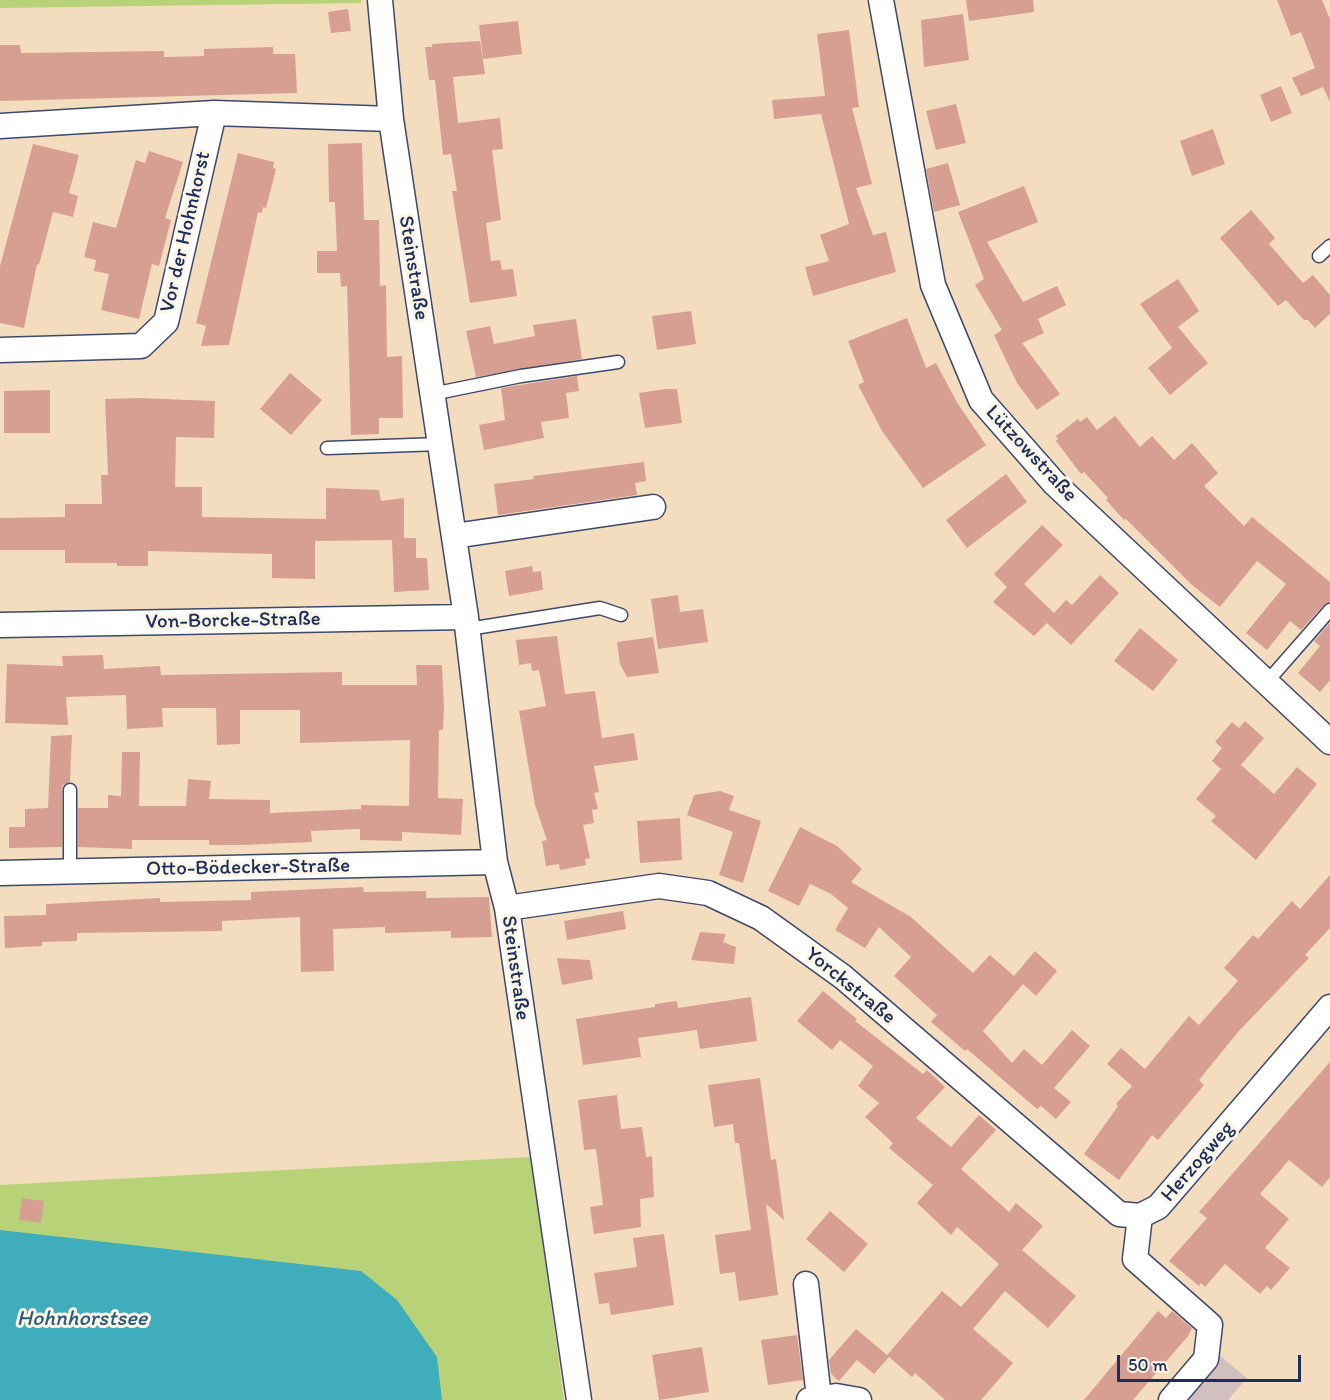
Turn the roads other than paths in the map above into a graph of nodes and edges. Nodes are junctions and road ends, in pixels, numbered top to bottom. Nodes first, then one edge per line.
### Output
1 (380, 0) edge
2 (881, 0) edge
3 (214, 113) junction
4 (391, 119) junction
5 (0, 126) edge
6 (1330, 246) edge
7 (1319, 256) dead end
8 (0, 350) edge
9 (618, 362) dead end
10 (432, 394) junction
11 (440, 444) junction
12 (327, 448) dead end
13 (653, 507) dead end
14 (454, 536) junction
15 (1330, 610) edge
16 (621, 615) dead end
17 (467, 623) junction
18 (0, 625) edge
19 (1266, 683) junction
20 (1330, 742) edge
21 (70, 790) dead end
22 (495, 862) junction
23 (70, 872) junction
24 (0, 873) edge
25 (507, 908) junction
26 (1330, 1007) edge
27 (1140, 1216) junction
28 (806, 1284) dead end
29 (814, 1399) edge
30 (579, 1400) edge
31 (859, 1400) edge
32 (1171, 1400) edge

1 - 4 street, Steinstraße
2 - 19 street, Lützowstraße
3 - 4 street
3 - 5 street
3 - 8 street, Vor der Hohnhorst
4 - 10 street, Steinstraße
6 - 7 lane
9 - 10 lane
10 - 11 street, Steinstraße
11 - 12 lane
11 - 14 street, Steinstraße
13 - 14 street
14 - 17 street, Steinstraße
15 - 19 lane
16 - 17 lane
17 - 18 street, Von-Borcke-Straße
17 - 22 street, Steinstraße
19 - 20 street, Lützowstraße
21 - 23 lane
22 - 23 street, Otto-Bödecker-Straße
22 - 25 street, Steinstraße
23 - 24 street, Otto-Bödecker-Straße
25 - 27 street, Yorckstraße
25 - 30 street, Steinstraße
26 - 27 street, Herzogweg
27 - 32 street, Herzogweg
28 - 29 street
29 - 31 street

